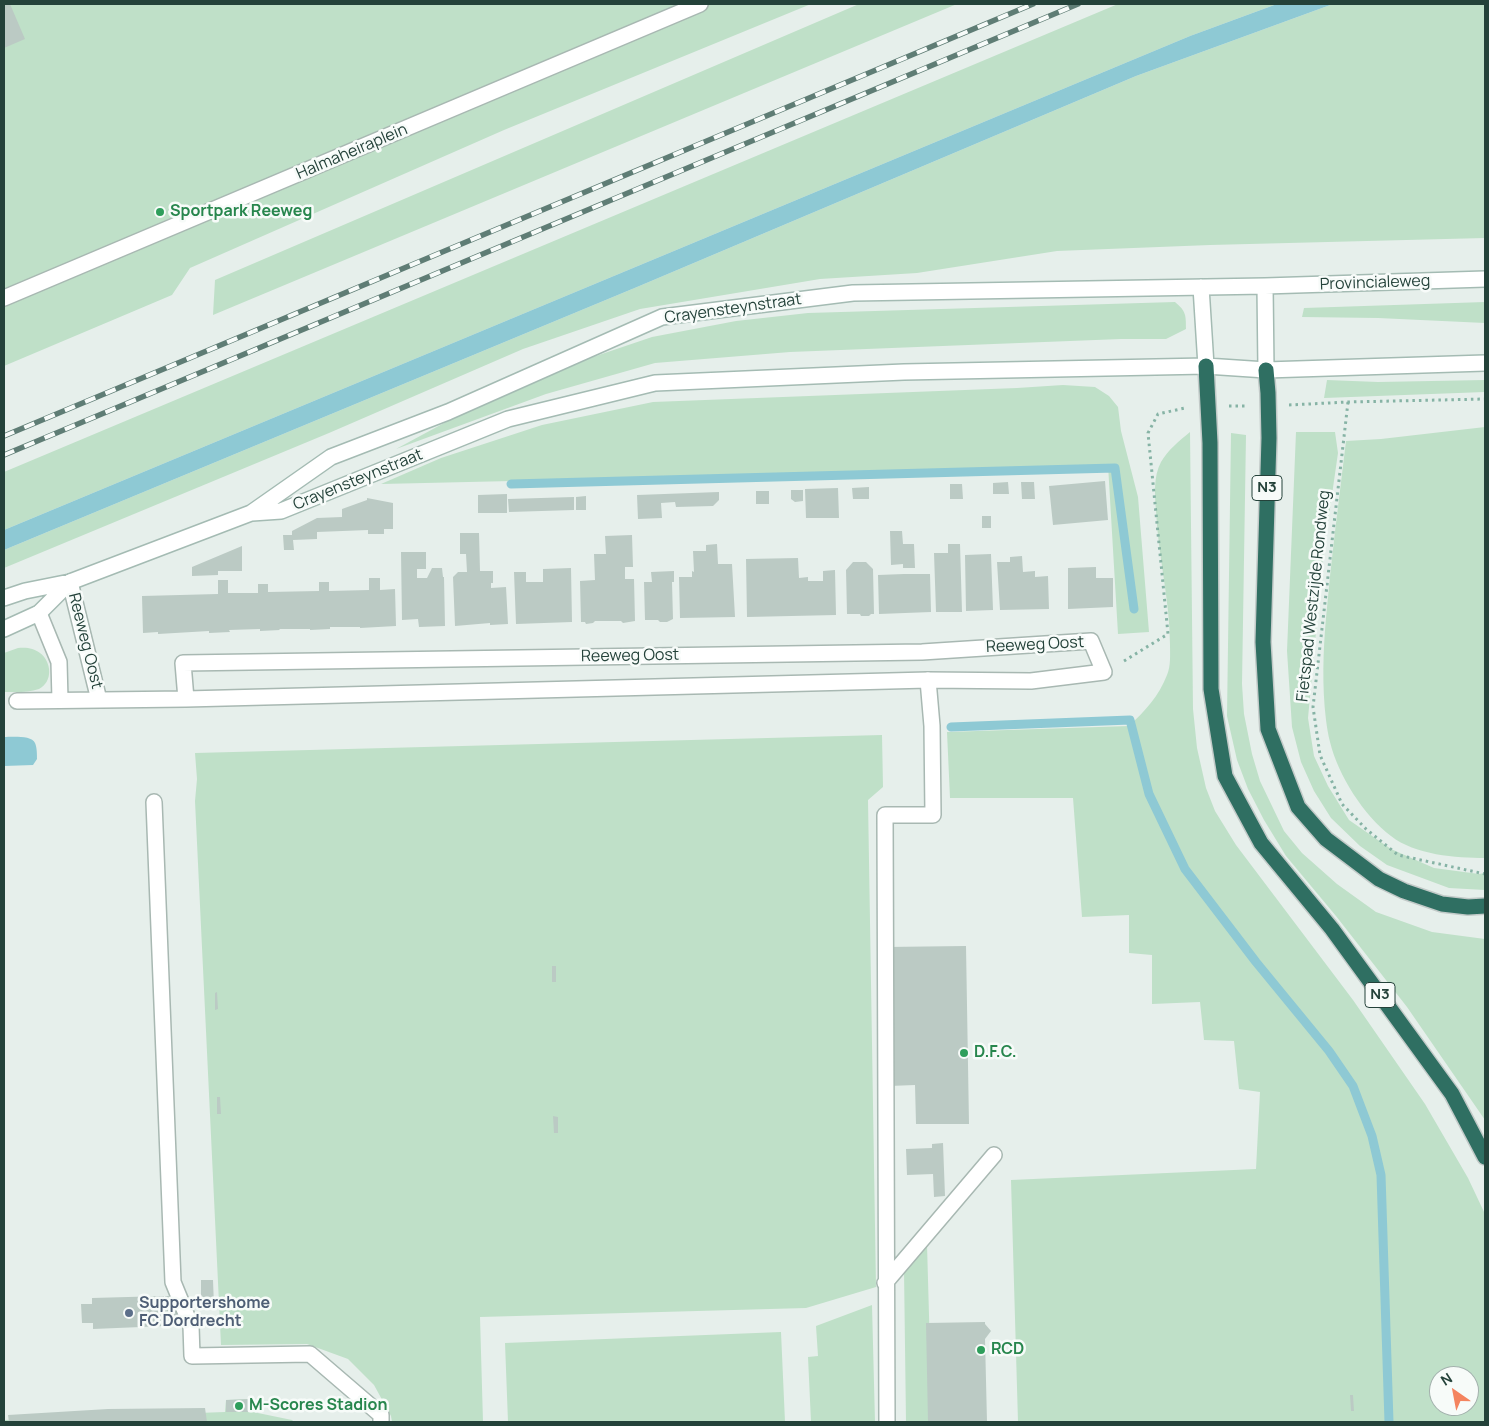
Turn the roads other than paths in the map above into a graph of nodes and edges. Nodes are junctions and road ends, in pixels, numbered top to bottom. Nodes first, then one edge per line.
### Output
1 (700, 4) edge
2 (1485, 279) edge
3 (1265, 286) junction
4 (1201, 287) junction
5 (4, 298) edge
6 (1485, 364) edge
7 (1206, 366) junction
8 (1266, 370) junction
9 (250, 514) junction
10 (70, 582) junction
11 (4, 598) edge
12 (40, 613) junction
13 (4, 629) edge
14 (928, 680) junction
15 (186, 699) junction
16 (60, 700) junction
17 (99, 700) junction
18 (17, 701) dead end
19 (154, 802) dead end
20 (1485, 906) edge
21 (994, 1155) dead end
22 (1485, 1157) edge
23 (885, 1283) junction
24 (381, 1422) edge
25 (887, 1422) edge

1 - 5 main road, Halmaheiraplein
2 - 3 main road, Provincialeweg
3 - 4 main road, Provincialeweg
3 - 8 main road
4 - 7 main road
4 - 9 main road, Crayensteynstraat
6 - 8 main road
7 - 8 main road
7 - 9 main road, Crayensteynstraat
7 - 22 highway, N3
8 - 20 highway, N3
9 - 10 main road, Crayensteynstraat
10 - 11 main road, Crayensteynstraat
10 - 12 main road, Crayensteynstraat
10 - 17 main road, Reeweg Oost
12 - 13 main road, Crayensteynstraat
12 - 16 main road, Reeweg Oost
14 - 15 main road, Reeweg Oost
14 - 15 main road, Reeweg Oost
14 - 23 main road
15 - 17 main road, Reeweg Oost
16 - 17 main road, Reeweg Oost
16 - 18 main road, Reeweg Oost
19 - 24 main road
21 - 23 main road
23 - 25 main road

